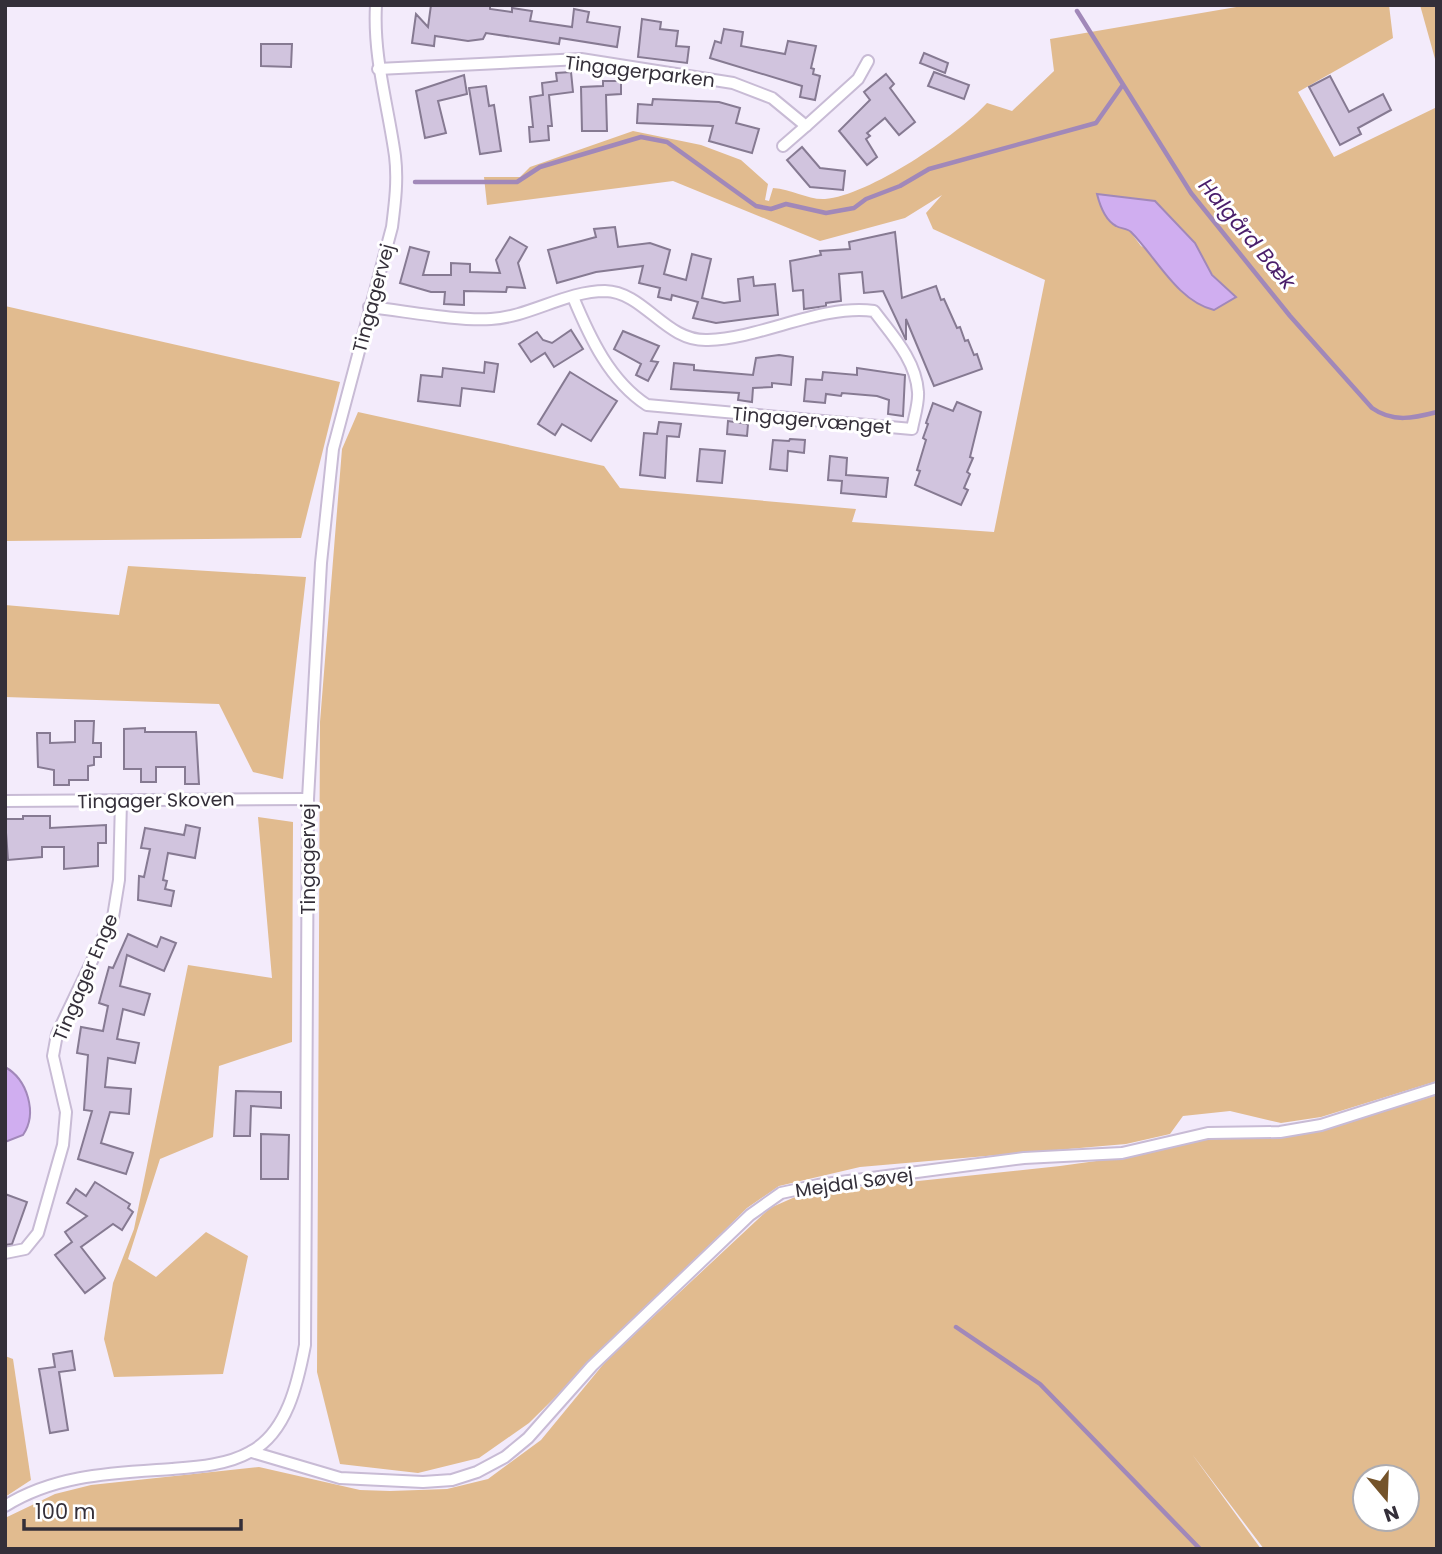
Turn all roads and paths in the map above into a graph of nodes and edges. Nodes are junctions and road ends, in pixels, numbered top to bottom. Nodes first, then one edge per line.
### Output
1 (376, 5) edge
2 (868, 61) dead end
3 (378, 69) junction
4 (806, 126) junction
5 (783, 146) dead end
6 (573, 297) junction
7 (369, 307) junction
8 (308, 799) junction
9 (5, 801) edge
10 (121, 801) junction
11 (1437, 1087) edge
12 (5, 1254) edge
13 (252, 1452) junction
14 (5, 1506) edge

1 - 3 street, Tingagervej
2 - 4 street
3 - 4 street, Tingagerparken
3 - 7 street, Tingagervej
4 - 5 street
6 - 6 street, Tingagervænget
6 - 7 street, Tingagervænget
7 - 8 street, Tingagervej
8 - 10 street, Tingager Skoven
8 - 13 street, Tingagervej
9 - 10 street, Tingager Skoven
10 - 12 street, Tingager Enge
11 - 13 street, Mejdal Søvej
13 - 14 street

